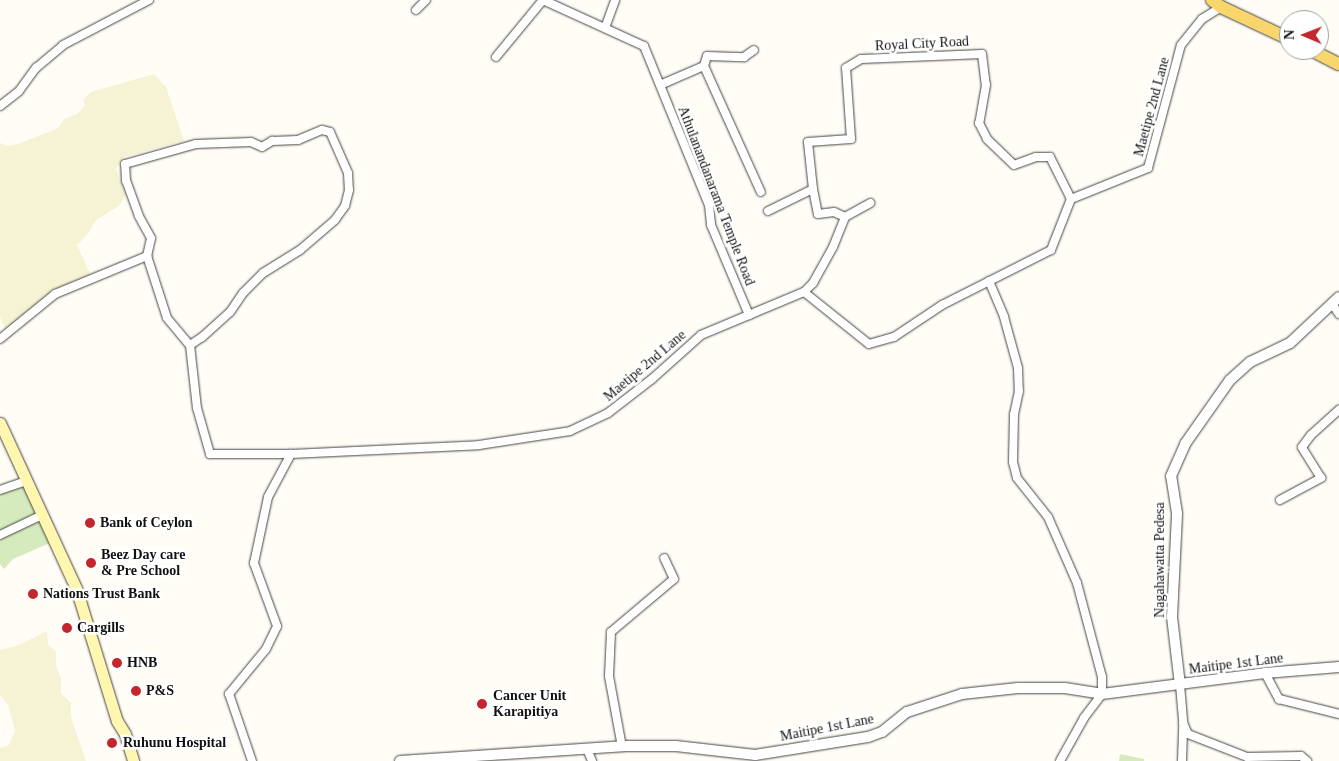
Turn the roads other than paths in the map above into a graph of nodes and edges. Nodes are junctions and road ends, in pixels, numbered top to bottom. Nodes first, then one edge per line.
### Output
1 (149, 0) edge
2 (426, 0) edge
3 (615, 0) edge
4 (1216, 4) edge
5 (416, 10) dead end
6 (605, 28) junction
7 (1279, 34) edge
8 (754, 50) dead end
9 (496, 58) dead end
10 (704, 66) junction
11 (660, 85) junction
12 (0, 106) edge
13 (813, 189) junction
14 (761, 192) dead end
15 (1071, 199) junction
16 (870, 203) dead end
17 (768, 211) dead end
18 (846, 217) junction
19 (726, 251) dead end
20 (147, 256) junction
21 (989, 281) junction
22 (804, 292) junction
23 (1337, 305) edge
24 (750, 314) junction
25 (0, 339) edge
26 (190, 345) junction
27 (1339, 410) edge
28 (0, 423) edge
29 (291, 454) junction
30 (26, 481) junction
31 (0, 490) edge
32 (1280, 500) dead end
33 (42, 515) junction
34 (0, 535) edge
35 (664, 558) dead end
36 (1339, 667) edge
37 (1264, 673) junction
38 (1180, 685) junction
39 (1102, 694) junction
40 (1339, 714) edge
41 (1183, 723) junction
42 (622, 747) junction
43 (587, 749) junction
44 (753, 759) edge
45 (133, 761) edge
46 (252, 761) edge
47 (400, 761) edge
48 (592, 761) edge
49 (1060, 761) edge
50 (1182, 761) edge
51 (1307, 761) edge

1 - 12 street
2 - 5 street
3 - 6 street
4 - 7 main road
4 - 15 street, Maetipe 2nd Lane
6 - 9 street, Athulanandanarama Temple Road
6 - 11 street, Athulanandanarama Temple Road
8 - 10 street
10 - 11 street
10 - 14 street
11 - 24 street, Athulanandanarama Temple Road
13 - 15 street, Royal City Road
13 - 17 street
13 - 18 street
15 - 21 street
16 - 18 street
18 - 22 street
19 - 24 street
20 - 25 street
20 - 26 street
20 - 26 street
21 - 22 street
21 - 39 street
22 - 24 street, Maetipe 2nd Lane
23 - 38 street, Nagahawatta Pedesa
24 - 29 street, Maetipe 2nd Lane
26 - 29 street, Maetipe 2nd Lane
27 - 32 street
28 - 30 main road
29 - 46 street
30 - 31 street
30 - 33 main road
33 - 34 street
33 - 45 main road
35 - 42 street
36 - 37 street, Maitipe 1st Lane
37 - 38 street, Maitipe 1st Lane
37 - 40 street
38 - 39 street, Maitipe 1st Lane
38 - 41 street
39 - 44 street, Maitipe 1st Lane
39 - 49 street
41 - 50 street
41 - 51 street
42 - 43 street, Maitipe 1st Lane
42 - 44 street, Maitipe 1st Lane
43 - 47 street, Maitipe 1st Lane
43 - 48 street

